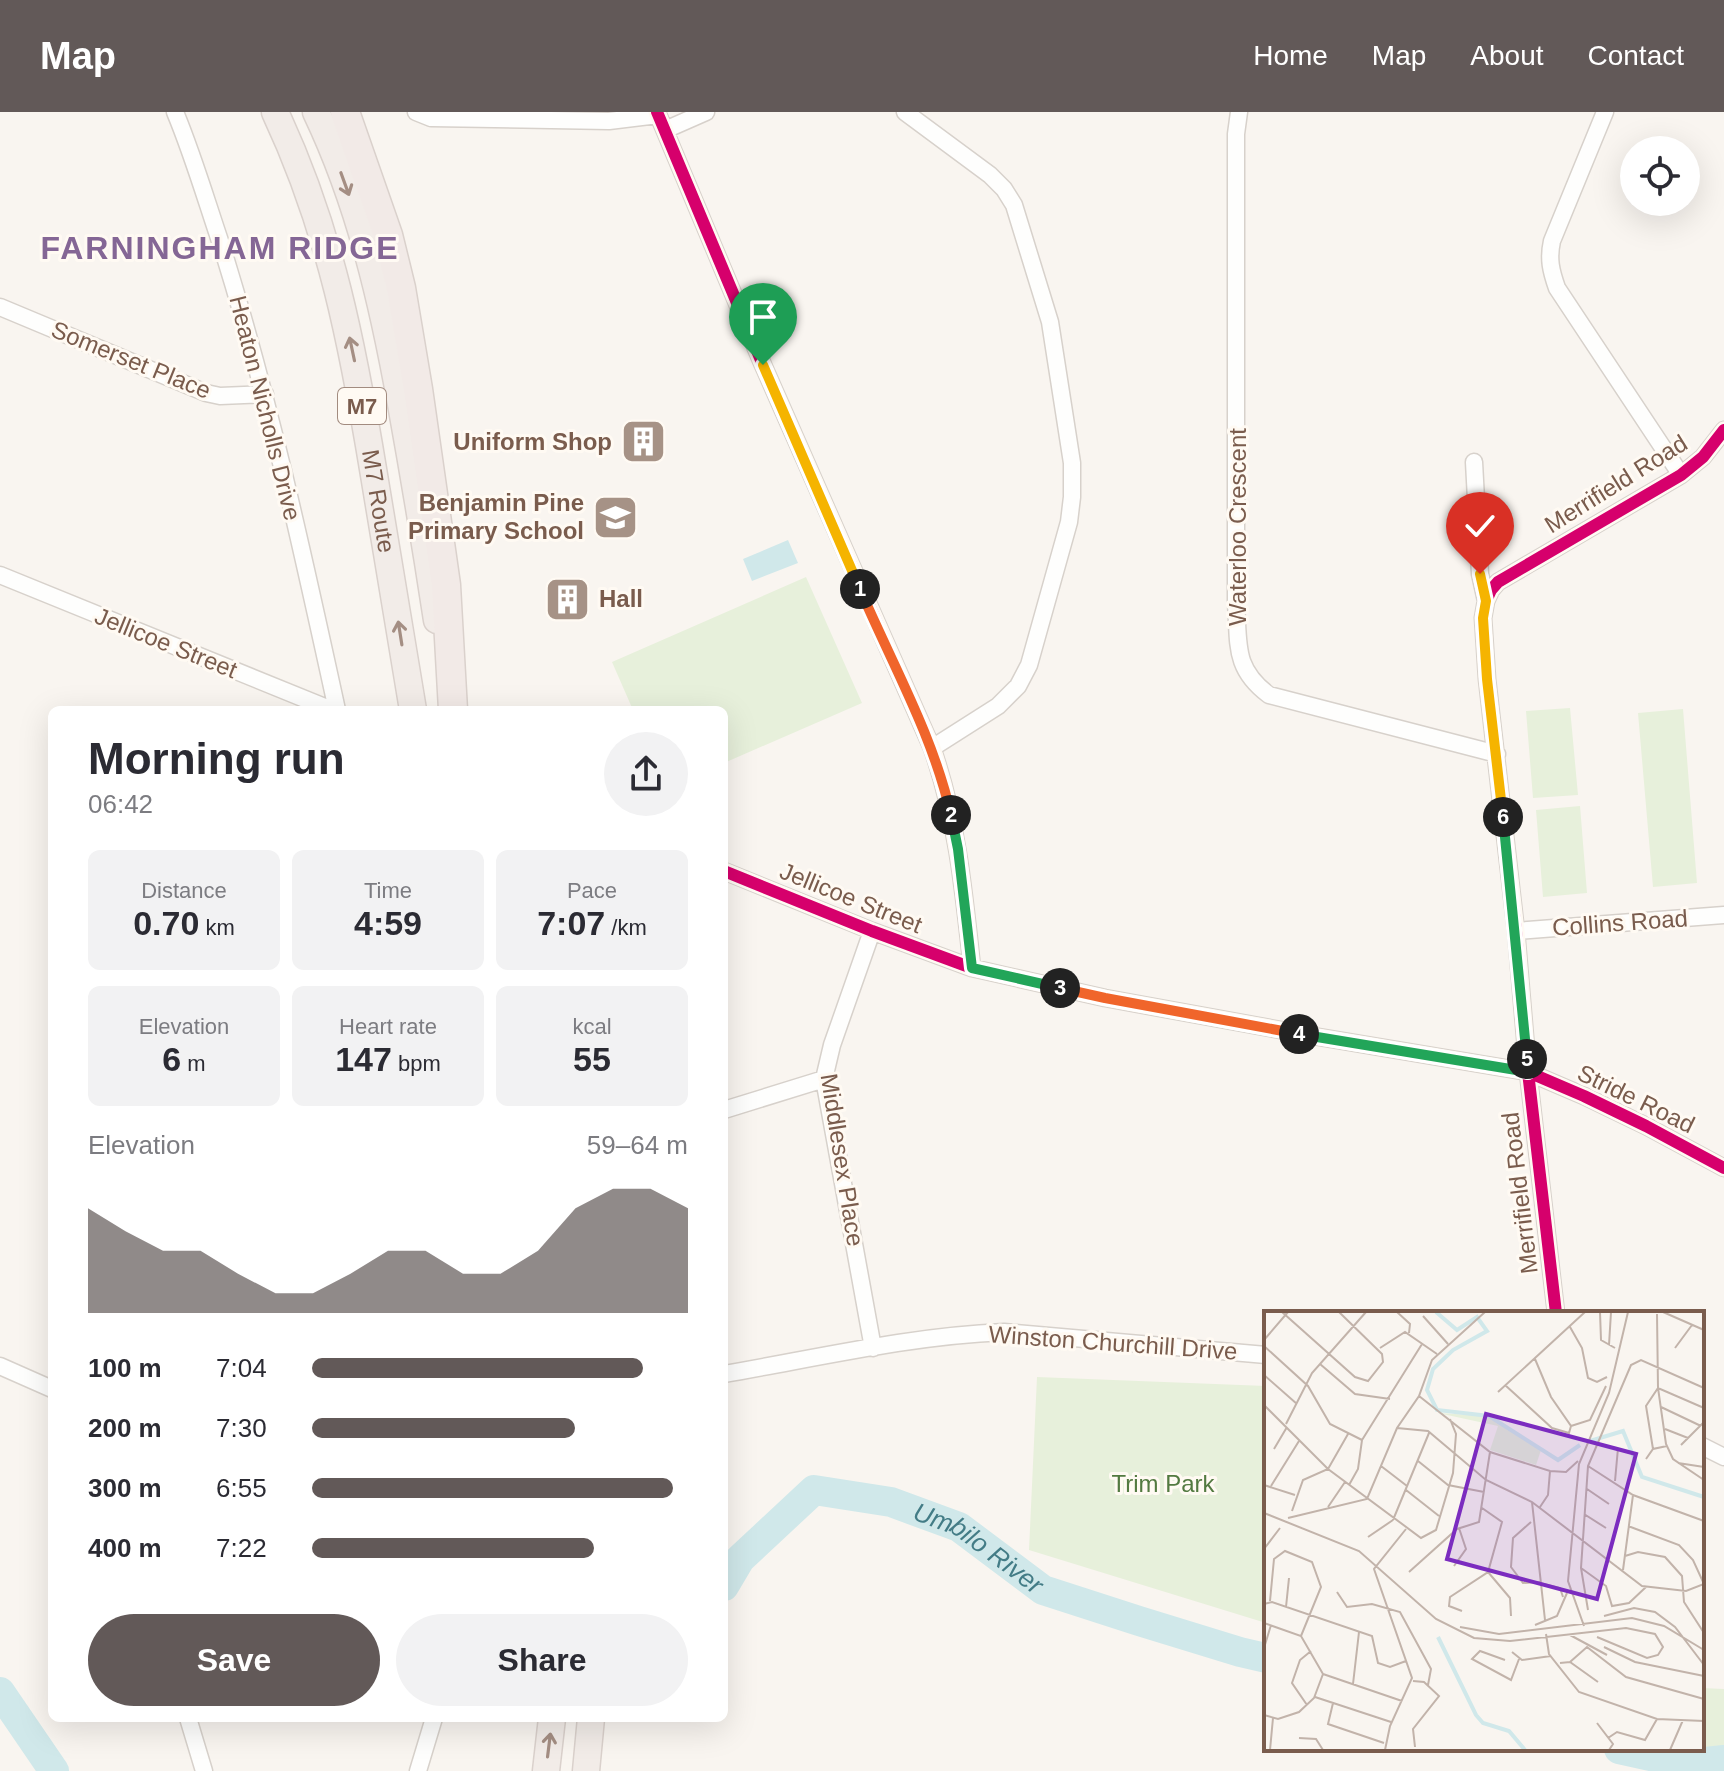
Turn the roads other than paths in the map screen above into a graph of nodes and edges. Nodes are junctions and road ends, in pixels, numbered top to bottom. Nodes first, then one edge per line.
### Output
1 (175, 112) edge
2 (275, 112) edge
3 (316, 112) edge
4 (345, 112) edge
5 (416, 112) edge
6 (706, 112) edge
7 (905, 112) edge
8 (1239, 112) edge
9 (1605, 112) edge
10 (660, 119) edge
11 (0, 307) edge
12 (265, 394) junction
13 (1724, 430) edge
14 (1474, 462) dead end
15 (1681, 475) junction
16 (0, 575) edge
17 (1486, 601) junction
18 (324, 706) edge
19 (333, 706) edge
20 (412, 706) edge
21 (451, 706) edge
22 (452, 706) edge
23 (932, 748) junction
24 (1497, 754) junction
25 (728, 873) edge
26 (1724, 915) edge
27 (872, 931) junction
28 (1516, 931) junction
29 (972, 968) junction
30 (1528, 1072) junction
31 (824, 1079) junction
32 (728, 1109) edge
33 (1724, 1168) edge
34 (1556, 1311) edge
35 (873, 1348) junction
36 (1264, 1355) edge
37 (0, 1366) edge
38 (728, 1373) edge
39 (48, 1387) edge
40 (1704, 1447) edge
41 (1724, 1457) edge
42 (189, 1722) edge
43 (433, 1722) edge
44 (552, 1722) edge
45 (591, 1722) edge
46 (204, 1771) edge
47 (418, 1771) edge
48 (546, 1771) edge
49 (586, 1771) edge

1 - 12 street, Heaton Nicholls Drive
20 -> 2 highway, M7 Route / M7
3 -> 21 highway, M7 Route / M7
4 - 22 highway
5 - 10 street
6 - 10 street
7 - 23 street
8 - 24 street, Waterloo Crescent
9 - 15 street
10 - 23 street
11 - 12 street, Somerset Place
12 - 19 street, Heaton Nicholls Drive
13 - 15 street, Merrifield Road
14 - 17 street
15 - 17 street, Merrifield Road
16 - 18 street, Jellicoe Street
17 - 24 street, Merrifield Road
23 - 29 street
24 - 28 street, Merrifield Road
25 - 27 street, Jellicoe Street
26 - 28 street, Collins Road
27 - 29 street, Jellicoe Street
27 - 31 street, Middlesex Place
28 - 30 street, Merrifield Road
29 - 30 street, Jellicoe Street
30 - 33 street, Stride Road
30 - 34 street, Merrifield Road
31 - 32 street
31 - 35 street, Middlesex Place
35 - 36 street, Winston Churchill Drive
35 - 38 street, Winston Churchill Drive
37 - 39 street
40 - 41 street
42 - 46 street
43 - 47 street
48 -> 44 highway
45 - 49 highway

